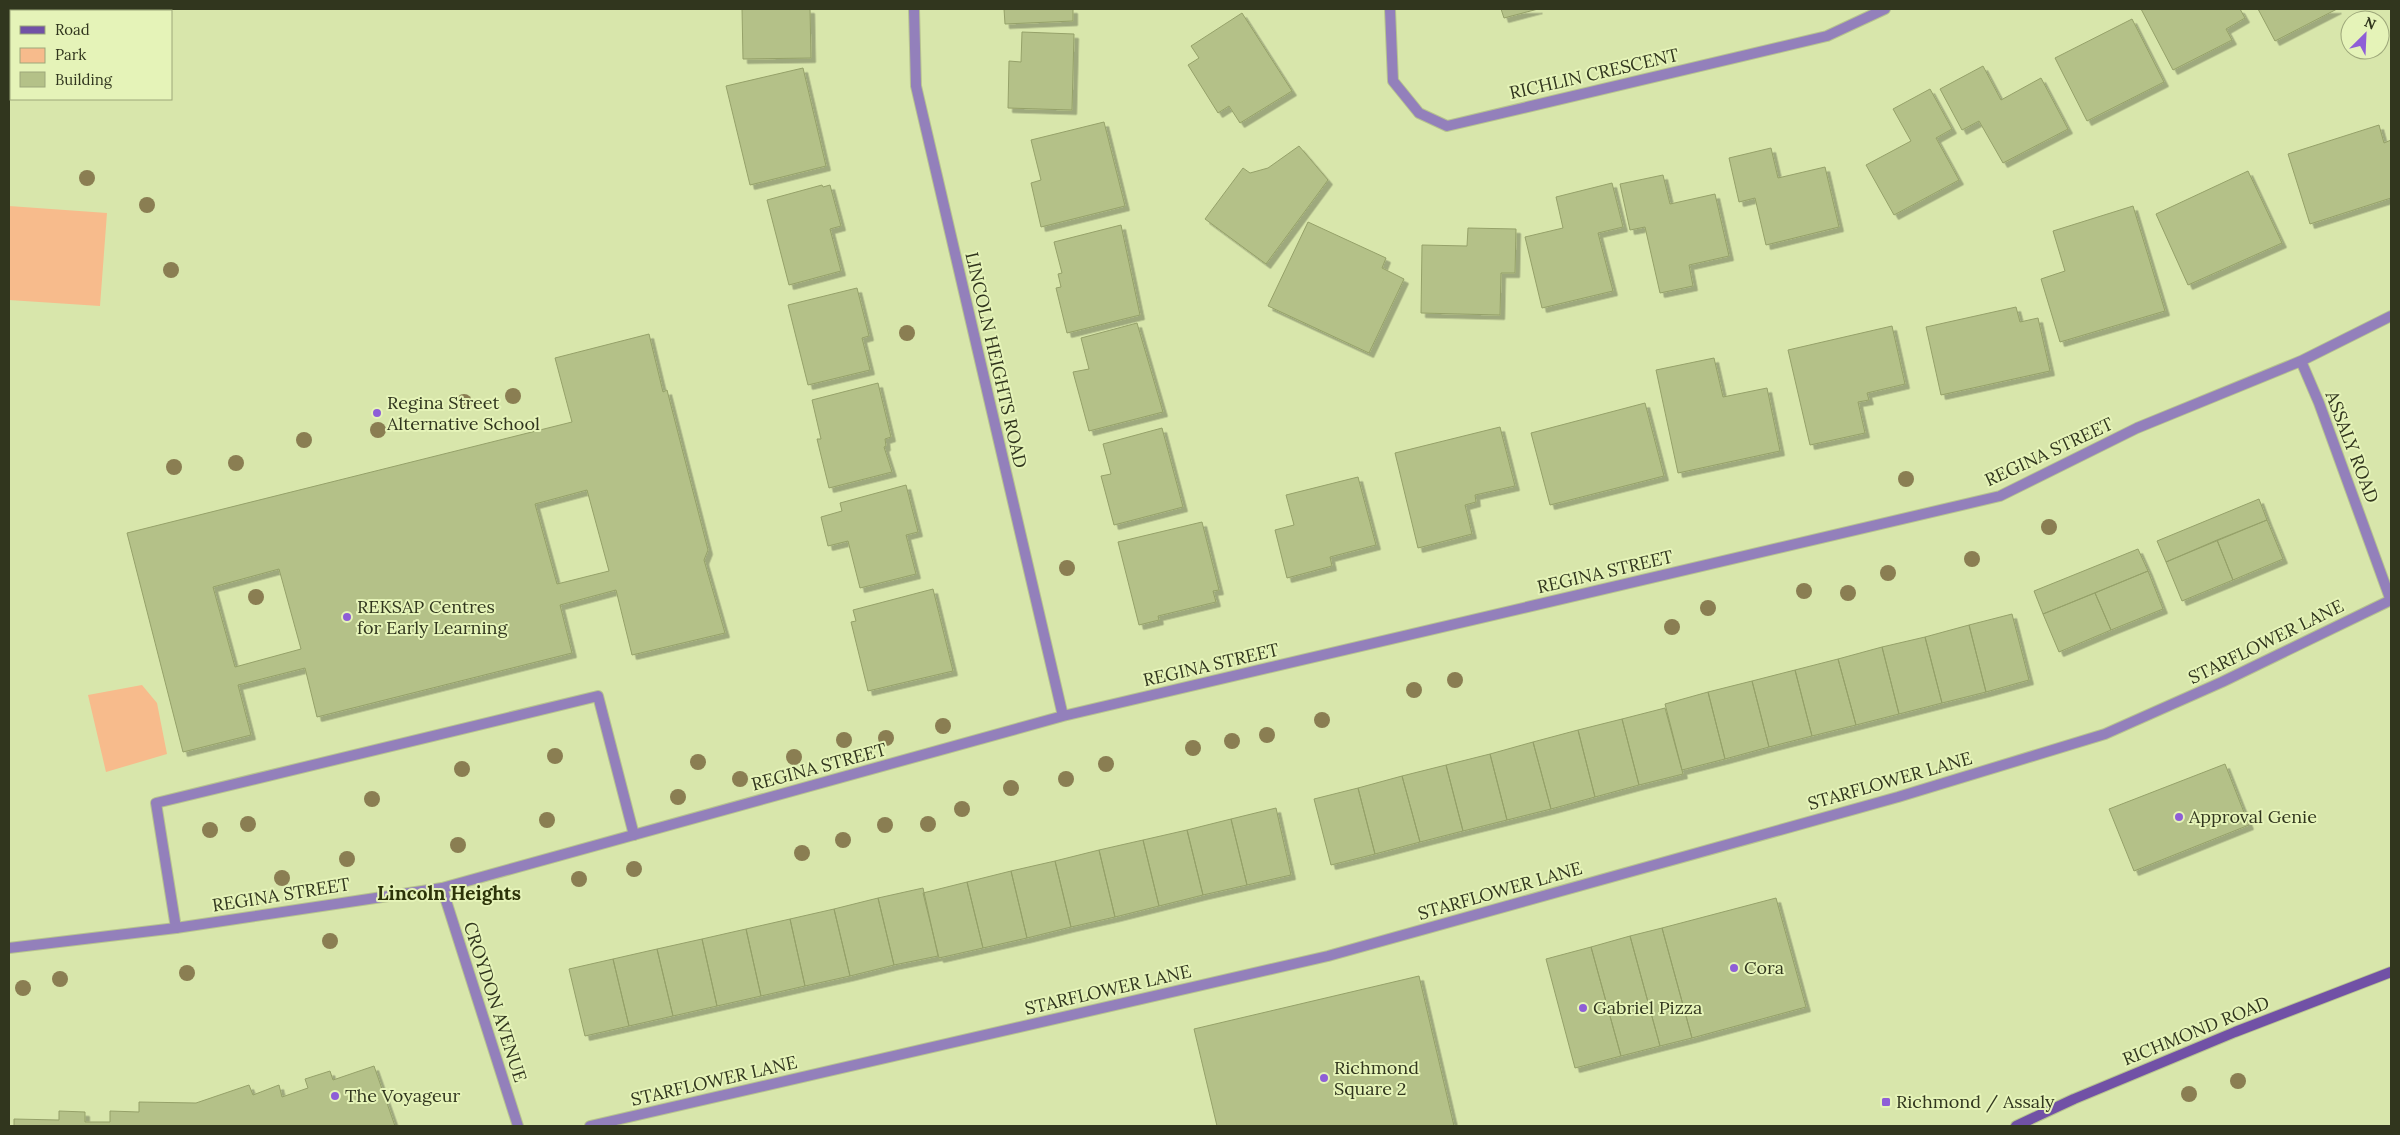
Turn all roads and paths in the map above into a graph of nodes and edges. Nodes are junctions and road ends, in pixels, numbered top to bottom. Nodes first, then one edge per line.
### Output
1 (914, 9) edge
2 (1390, 9) edge
3 (1885, 9) edge
4 (2391, 316) edge
5 (2301, 362) junction
6 (2391, 601) edge
7 (1062, 716) junction
8 (634, 835) junction
9 (442, 888) junction
10 (176, 928) junction
11 (9, 948) edge
12 (2391, 972) edge
13 (518, 1126) edge
14 (590, 1126) edge
15 (2016, 1126) edge

1 - 7 street, LINCOLN HEIGHTS ROAD
2 - 3 street, RICHLIN CRESCENT
4 - 5 street, REGINA STREET
5 - 6 street, ASSALY ROAD
5 - 7 street, REGINA STREET
6 - 14 street, STARFLOWER LANE
7 - 8 street, REGINA STREET
8 - 9 street, REGINA STREET
8 - 10 street
9 - 10 street, REGINA STREET
9 - 13 street, CROYDON AVENUE
10 - 11 street, REGINA STREET
12 - 15 main road, RICHMOND ROAD

